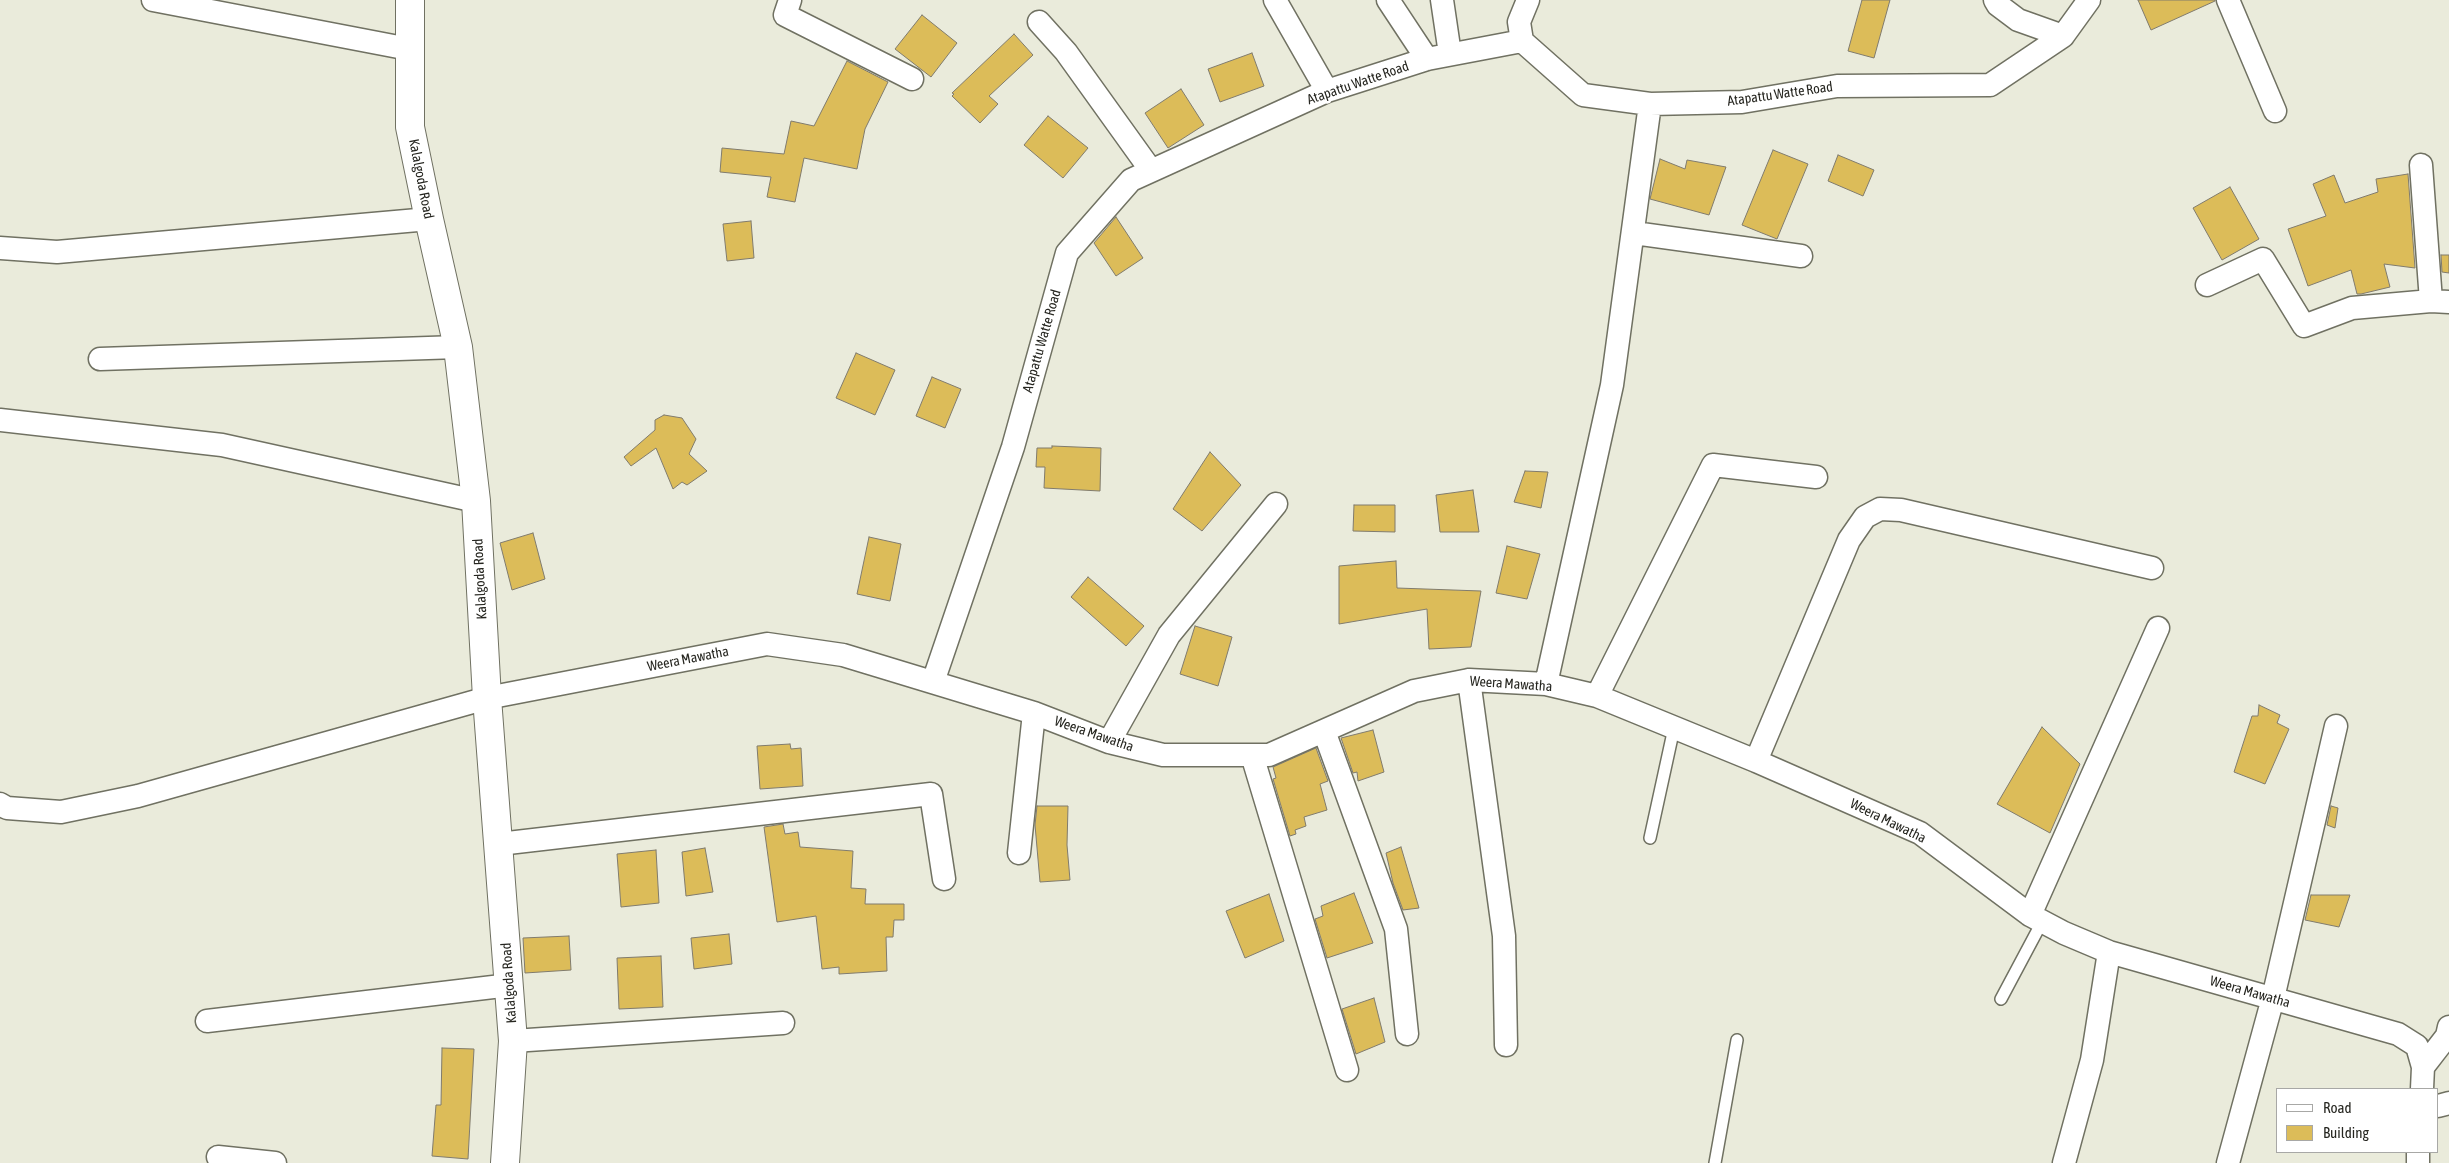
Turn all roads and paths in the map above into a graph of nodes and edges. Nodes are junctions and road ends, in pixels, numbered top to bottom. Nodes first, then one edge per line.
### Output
1 (153, 0) edge
2 (410, 0) edge
3 (790, 0) edge
4 (1276, 0) edge
5 (1388, 0) edge
6 (1442, 0) edge
7 (1528, 0) edge
8 (1995, 0) edge
9 (2089, 0) edge
10 (2228, 0) edge
11 (1039, 22) dead end
12 (2063, 36) junction
13 (1522, 41) junction
14 (409, 48) junction
15 (1450, 54) junction
16 (1428, 59) junction
17 (912, 79) dead end
18 (1327, 91) junction
19 (1650, 104) junction
20 (2275, 111) dead end
21 (2421, 165) dead end
22 (1150, 169) junction
23 (429, 219) junction
24 (1634, 233) junction
25 (0, 248) edge
26 (1801, 256) dead end
27 (2207, 285) dead end
28 (2440, 301) edge
29 (458, 347) junction
30 (100, 359) dead end
31 (0, 420) edge
32 (1816, 476) dead end
33 (476, 501) junction
34 (1276, 504) dead end
35 (2152, 568) dead end
36 (2158, 628) dead end
37 (1469, 680) junction
38 (933, 682) junction
39 (1546, 684) junction
40 (1596, 696) junction
41 (487, 698) junction
42 (1034, 713) junction
43 (2336, 726) dead end
44 (1674, 728) junction
45 (1324, 731) junction
46 (1109, 742) junction
47 (1252, 755) junction
48 (1756, 761) junction
49 (2, 812) edge
50 (1650, 838) dead end
51 (499, 844) junction
52 (1019, 853) dead end
53 (944, 879) dead end
54 (2036, 918) junction
55 (2109, 952) junction
56 (510, 985) junction
57 (2273, 998) junction
58 (2001, 999) dead end
59 (207, 1021) dead end
60 (782, 1023) dead end
61 (2449, 1028) edge
62 (1407, 1034) dead end
63 (1737, 1040) dead end
64 (513, 1041) junction
65 (1506, 1045) dead end
66 (1347, 1070) dead end
67 (2422, 1078) edge
68 (218, 1157) dead end
69 (275, 1163) edge
70 (505, 1163) edge
71 (1715, 1163) edge
72 (2064, 1163) edge
73 (2228, 1163) edge

1 - 14 street
2 - 14 street, Kalalgoda Road
3 - 17 street
4 - 18 street
5 - 16 street
6 - 15 street
7 - 13 street
8 - 12 street
9 - 12 street, Atapattu Watte Road
10 - 20 street
11 - 22 street
12 - 19 street, Atapattu Watte Road
13 - 15 street, Atapattu Watte Road
13 - 19 street, Atapattu Watte Road
14 - 23 street, Kalalgoda Road
15 - 16 street, Atapattu Watte Road
16 - 18 street, Atapattu Watte Road
18 - 22 street, Atapattu Watte Road
19 - 24 street
21 - 28 street
22 - 38 street, Atapattu Watte Road
23 - 25 street
23 - 29 street, Kalalgoda Road
24 - 26 street
24 - 39 street
27 - 28 street
29 - 30 street
29 - 33 street, Kalalgoda Road
31 - 33 street
32 - 40 street
33 - 41 street, Kalalgoda Road
34 - 46 street
35 - 48 street
36 - 54 street
37 - 39 street, Weera Mawatha
37 - 45 street, Weera Mawatha
37 - 65 street
38 - 41 street, Weera Mawatha
38 - 42 street, Weera Mawatha
39 - 40 street, Weera Mawatha
40 - 44 street, Weera Mawatha
41 - 49 street, Weera Mawatha
41 - 51 street, Kalalgoda Road
42 - 46 street, Weera Mawatha
42 - 52 street
43 - 57 street
44 - 48 street, Weera Mawatha
44 - 50 lane
45 - 47 street, Weera Mawatha
45 - 62 street
46 - 47 street, Weera Mawatha
47 - 66 street
48 - 54 street, Weera Mawatha
51 - 53 street
51 - 56 street, Kalalgoda Road
54 - 55 street, Weera Mawatha
54 - 58 lane
55 - 57 street, Weera Mawatha
55 - 72 street
56 - 59 street
56 - 64 street, Kalalgoda Road
57 - 67 street, Weera Mawatha
57 - 73 street
60 - 64 street
61 - 67 street
63 - 71 lane
64 - 70 street, Kalalgoda Road
68 - 69 street

